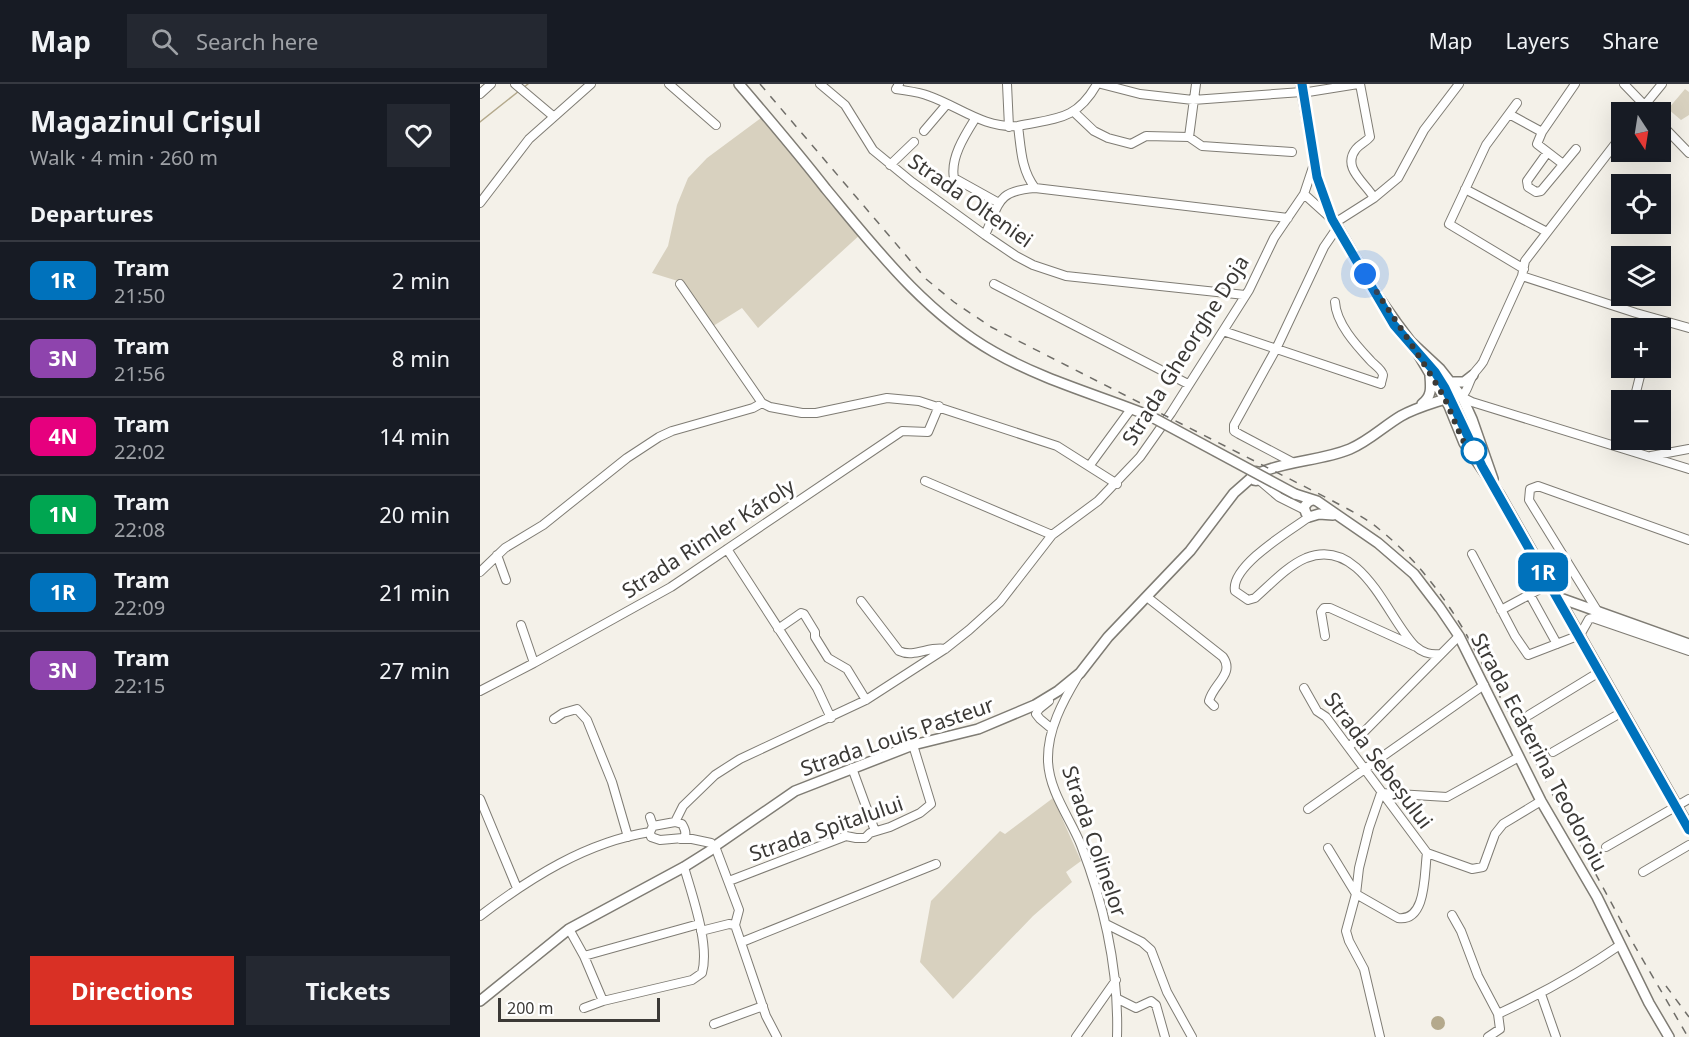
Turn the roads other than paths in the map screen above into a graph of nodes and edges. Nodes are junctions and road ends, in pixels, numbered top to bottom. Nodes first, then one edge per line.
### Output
1 (491, 84) edge
2 (514, 84) edge
3 (591, 84) edge
4 (669, 84) edge
5 (739, 84) edge
6 (820, 84) edge
7 (1007, 84) edge
8 (1099, 84) edge
9 (1196, 84) edge
10 (1359, 84) edge
11 (1459, 84) edge
12 (1575, 84) edge
13 (1624, 84) edge
14 (1662, 84) edge
15 (897, 86) edge
16 (1305, 88) edge
17 (480, 94) edge
18 (1193, 100) junction
19 (1636, 102) edge
20 (1647, 102) edge
21 (1517, 103) dead end
22 (947, 104) junction
23 (1074, 112) junction
24 (550, 113) junction
25 (1509, 114) junction
26 (975, 119) junction
27 (716, 125) dead end
28 (1014, 127) junction
29 (924, 131) dead end
30 (1542, 132) junction
31 (1671, 134) edge
32 (1190, 136) junction
33 (914, 142) dead end
34 (1576, 149) dead end
35 (1611, 149) edge
36 (1293, 152) dead end
37 (1547, 153) junction
38 (1689, 153) edge
39 (1315, 160) junction
40 (890, 165) junction
41 (1563, 165) junction
42 (1035, 188) junction
43 (1465, 189) junction
44 (1304, 194) junction
45 (1374, 198) junction
46 (480, 203) edge
47 (999, 203) junction
48 (1288, 218) junction
49 (1334, 220) junction
50 (1547, 232) junction
51 (985, 235) junction
52 (1524, 269) junction
53 (680, 284) dead end
54 (994, 284) dead end
55 (1245, 295) junction
56 (1335, 302) dead end
57 (1653, 318) edge
58 (1671, 323) edge
59 (1689, 328) edge
60 (1223, 331) junction
61 (1411, 342) junction
62 (1276, 349) junction
63 (1430, 375) junction
64 (1473, 375) junction
65 (1451, 382) junction
66 (1188, 384) junction
67 (1454, 398) junction
68 (762, 403) junction
69 (939, 406) junction
70 (1420, 406) junction
71 (1131, 409) junction
72 (1611, 445) edge
73 (1689, 449) edge
74 (1626, 450) edge
75 (1678, 451) junction
76 (1650, 457) junction
77 (1292, 462) junction
78 (1090, 465) junction
79 (1677, 465) junction
80 (1689, 469) edge
81 (1256, 477) junction
82 (925, 481) dead end
83 (1117, 484) junction
84 (1500, 495) junction
85 (1311, 508) junction
86 (1052, 535) junction
87 (1689, 540) edge
88 (727, 549) junction
89 (1472, 554) dead end
90 (497, 555) junction
91 (480, 572) edge
92 (506, 580) dead end
93 (1551, 584) junction
94 (1530, 595) junction
95 (1147, 597) junction
96 (1560, 598) junction
97 (861, 601) dead end
98 (1501, 610) junction
99 (1597, 610) junction
100 (1603, 620) junction
101 (521, 625) dead end
102 (778, 629) junction
103 (1580, 634) junction
104 (1325, 636) dead end
105 (1459, 636) junction
106 (1557, 644) junction
107 (1689, 644) edge
108 (1415, 646) junction
109 (945, 649) junction
110 (1689, 651) edge
111 (1440, 654) junction
112 (534, 663) junction
113 (1601, 671) junction
114 (1080, 673) junction
115 (1484, 685) junction
116 (1304, 688) dead end
117 (480, 691) edge
118 (1060, 695) junction
119 (866, 700) junction
120 (1031, 706) junction
121 (1214, 706) dead end
122 (1624, 711) junction
123 (1529, 715) dead end
124 (831, 718) junction
125 (554, 719) dead end
126 (1052, 729) junction
127 (913, 745) junction
128 (1349, 747) junction
129 (1553, 752) dead end
130 (1519, 757) junction
131 (852, 768) junction
132 (1365, 771) junction
133 (1381, 793) junction
134 (480, 799) edge
135 (1689, 799) edge
136 (1541, 801) junction
137 (1678, 805) junction
138 (1308, 809) dead end
139 (650, 817) dead end
140 (1689, 826) edge
141 (680, 827) junction
142 (652, 829) junction
143 (875, 831) junction
144 (628, 837) junction
145 (1689, 845) edge
146 (714, 846) junction
147 (1606, 847) dead end
148 (1328, 849) dead end
149 (1426, 853) junction
150 (936, 864) dead end
151 (684, 867) junction
152 (1643, 872) dead end
153 (729, 881) junction
154 (517, 888) junction
155 (1356, 894) junction
156 (1452, 915) dead end
157 (480, 916) edge
158 (1106, 924) junction
159 (735, 925) junction
160 (700, 928) junction
161 (568, 929) junction
162 (742, 942) junction
163 (1620, 945) junction
164 (584, 956) junction
165 (1116, 980) junction
166 (1541, 994) junction
167 (1118, 999) junction
168 (480, 1001) edge
169 (603, 1001) junction
170 (763, 1006) junction
171 (584, 1008) dead end
172 (1498, 1014) junction
173 (714, 1024) dead end
174 (777, 1037) edge
175 (1076, 1037) edge
176 (1117, 1037) edge
177 (1165, 1037) edge
178 (1192, 1037) edge
179 (1380, 1037) edge
180 (1488, 1037) edge
181 (1556, 1037) edge
182 (1670, 1037) edge

1 - 17 street
2 - 24 street
3 - 24 street
4 - 27 street
5 - 71 main road
6 - 40 street, Strada Olteniei
7 - 28 street
8 - 18 street
8 - 23 street
9 - 18 street
10 - 16 street
10 - 45 street
11 - 45 street
12 - 30 street
13 - 19 street
14 - 20 street
15 - 22 street
16 - 18 street
16 - 39 main road
16 - 49 main road
18 - 32 street
21 - 25 street
22 - 26 street
22 - 29 street
23 - 28 street
23 - 32 street
24 - 46 street
25 - 30 street
25 - 43 street
26 - 28 street
26 - 47 street
28 - 42 street
30 - 37 street
31 - 38 street
32 - 36 street
33 - 40 street
34 - 41 street
35 - 50 street
37 - 41 street
37 - 41 street
39 - 44 street, Strada Gheorghe Doja
39 - 49 main road
40 - 51 street, Strada Olteniei
42 - 47 street
42 - 48 street
43 - 50 street
43 - 52 street
44 - 48 street, Strada Gheorghe Doja
44 - 49 street
45 - 49 street
47 - 51 street
48 - 55 street, Strada Gheorghe Doja
49 - 61 main road
49 - 62 street
50 - 52 street
51 - 55 street, Strada Olteniei
52 - 57 street
52 - 64 street
53 - 68 street
54 - 66 street
55 - 60 street, Strada Gheorghe Doja
56 - 62 street
58 - 59 street
60 - 62 street
60 - 66 street, Strada Gheorghe Doja
61 - 63 main road
61 - 65 main road
62 - 77 street
63 - 67 main road
63 - 70 main road
64 - 65 main road
64 - 67 street
65 - 67 main road
66 - 83 street, Strada Gheorghe Doja
67 - 70 main road, Strada Louis Pasteur
67 - 72 street
67 - 84 main road
67 - 84 main road
68 - 69 street
68 - 90 street
69 - 78 street
69 - 88 street, Strada Rimler Károly
70 - 77 main road, Strada Louis Pasteur
71 - 78 street
71 - 85 main road, bridge
73 - 75 street
74 - 76 street
75 - 76 street
75 - 79 street
76 - 79 street
77 - 81 main road, Strada Louis Pasteur
78 - 83 street
79 - 80 street
81 - 85 street, Strada Ecaterina Teodoroiu
81 - 95 main road, Strada Louis Pasteur
82 - 86 street
83 - 86 street, Strada Gheorghe Doja
84 - 93 main road
85 - 105 main road, Strada Ecaterina Teodoroiu
85 - 108 street
86 - 109 street, Strada Gheorghe Doja
87 - 99 street
88 - 102 street
88 - 112 street, Strada Rimler Károly
89 - 98 street
90 - 91 street
90 - 92 street
93 - 94 street
93 - 96 main road
94 - 98 street
94 - 106 street
95 - 114 main road, Strada Louis Pasteur
95 - 121 street
96 - 99 main road
96 - 103 main road
97 - 109 street
98 - 106 street
99 - 100 street
99 - 107 main road
100 - 103 street
100 - 110 street
101 - 112 street
102 - 119 street
102 - 124 street
103 - 106 street
103 - 113 main road
104 - 108 street
105 - 111 street
105 - 115 main road, Strada Ecaterina Teodoroiu
108 - 111 street
109 - 119 street, Strada Gheorghe Doja
111 - 128 street
112 - 117 street, Strada Rimler Károly
113 - 122 main road
113 - 123 street
114 - 118 main road, Strada Louis Pasteur
114 - 120 main road, Strada Louis Pasteur
115 - 130 main road, Strada Ecaterina Teodoroiu
115 - 132 street
116 - 128 street, Strada Sebeșului
118 - 120 main road, Strada Louis Pasteur
118 - 126 street, Strada Colinelor
118 - 126 street
119 - 124 street, Strada Gheorghe Doja
120 - 127 main road, Strada Louis Pasteur
122 - 129 street
122 - 137 main road
124 - 141 street, Strada Gheorghe Doja
125 - 144 street
126 - 158 street, Strada Colinelor
127 - 131 main road, Strada Louis Pasteur
127 - 143 street, Strada Spitalului
128 - 132 street, Strada Sebeșului
130 - 133 street
130 - 136 main road, Strada Ecaterina Teodoroiu
131 - 143 street
131 - 146 main road, Strada Louis Pasteur
132 - 133 street, Strada Sebeșului
132 - 138 street
133 - 149 street, Strada Sebeșului
133 - 155 street
134 - 154 street
135 - 137 street
136 - 149 street
136 - 163 main road, Strada Ecaterina Teodoroiu
137 - 140 main road
137 - 147 street
139 - 142 street
141 - 142 street
141 - 142 street
141 - 146 street
142 - 144 street
143 - 153 street, Strada Spitalului
144 - 154 street
145 - 152 street
146 - 151 main road, Strada Louis Pasteur
146 - 153 street
148 - 155 street
149 - 155 street
150 - 162 street
151 - 160 street
151 - 161 main road, Strada Louis Pasteur
153 - 159 street
154 - 157 street
155 - 179 street
156 - 172 street
158 - 165 street, Strada Colinelor
158 - 178 street
159 - 160 street
159 - 162 street
160 - 164 street
160 - 169 street
161 - 164 street
161 - 168 main road, Strada Louis Pasteur
162 - 170 street
163 - 166 street
163 - 182 main road, Strada Ecaterina Teodoroiu
164 - 169 street
165 - 167 street, Strada Colinelor
165 - 175 street
166 - 172 street
166 - 181 street
167 - 176 street, Strada Colinelor
167 - 177 street
169 - 171 street
170 - 173 street
170 - 174 street
172 - 180 street

